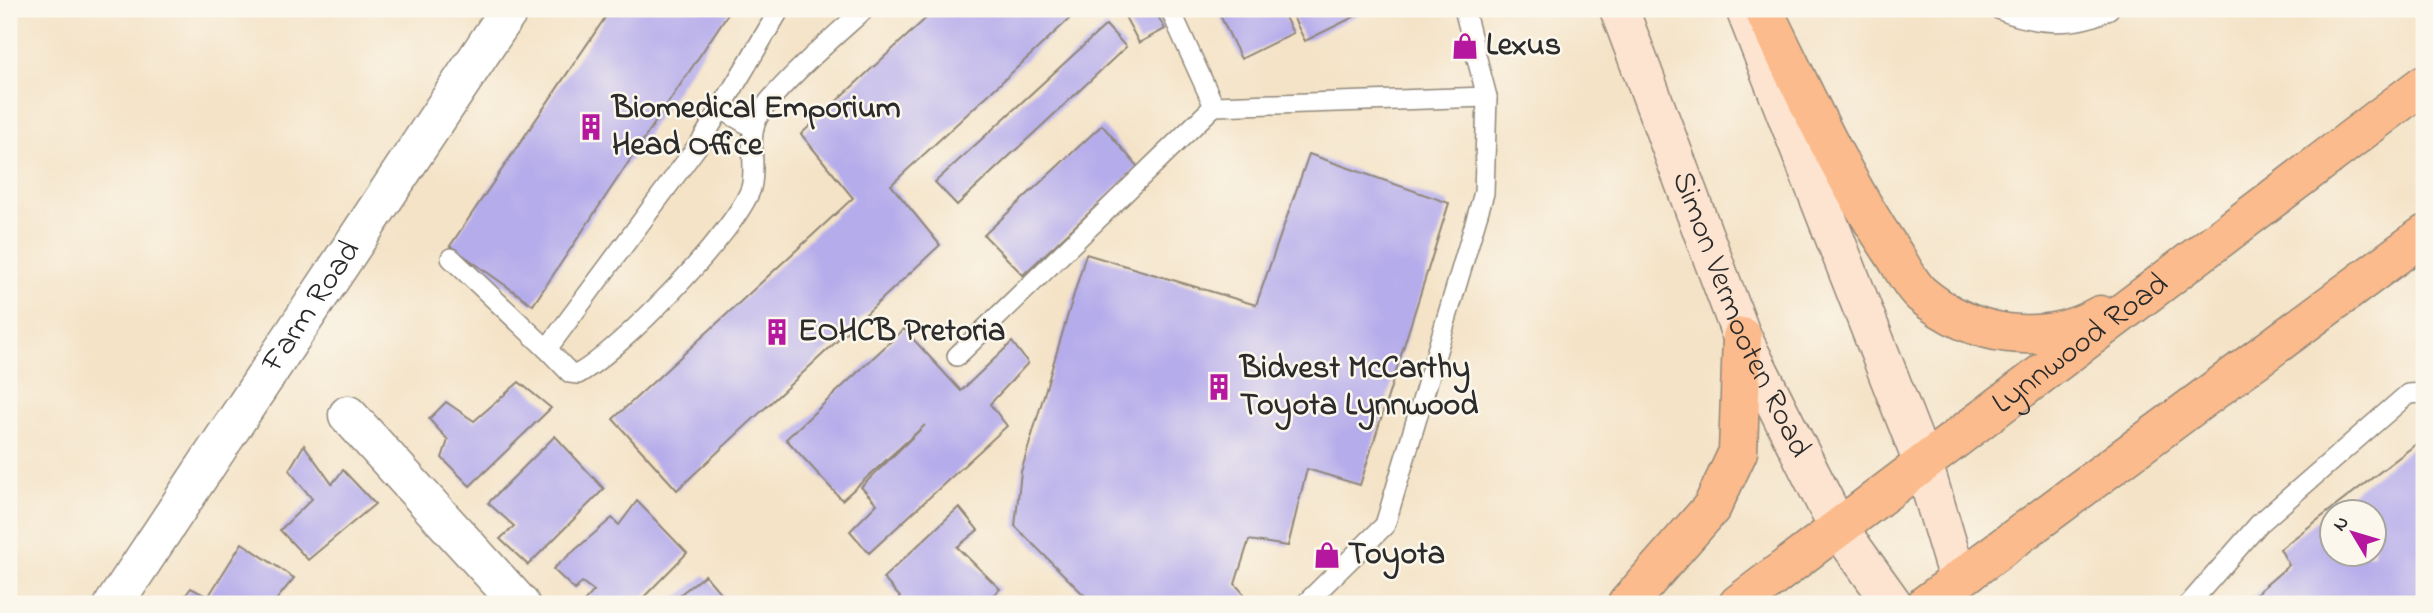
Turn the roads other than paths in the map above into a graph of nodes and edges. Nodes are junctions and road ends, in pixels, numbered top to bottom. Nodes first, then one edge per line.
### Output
1 (510, 9) edge
2 (780, 9) edge
3 (865, 9) edge
4 (1170, 9) edge
5 (1464, 9) edge
6 (1619, 9) edge
7 (1745, 9) edge
8 (1763, 9) edge
9 (1998, 9) edge
10 (2109, 9) edge
11 (2424, 84) edge
12 (1486, 97) junction
13 (1214, 106) junction
14 (721, 109) junction
15 (754, 128) junction
16 (2424, 234) edge
17 (451, 258) dead end
18 (2173, 273) junction
19 (1742, 337) junction
20 (547, 349) junction
21 (957, 356) dead end
22 (2424, 393) edge
23 (348, 415) dead end
24 (1924, 466) junction
25 (1838, 526) junction
26 (1960, 592) edge
27 (114, 604) edge
28 (520, 604) edge
29 (1306, 604) edge
30 (1627, 604) edge
31 (1738, 604) edge
32 (1894, 604) edge
33 (1926, 604) edge
34 (2189, 604) edge

1 - 27 street, Farm Road
2 - 14 lane
3 - 15 lane
4 - 13 lane
5 - 12 lane
6 - 19 main road, Simon Vermooten Road
7 - 24 main road
8 - 18 main road
9 - 10 lane
11 - 18 main road, Lynnwood Road
12 - 13 lane
12 - 29 lane
13 - 21 lane
14 - 15 lane
14 - 20 lane
15 - 20 lane
16 - 26 main road
17 - 20 lane
18 - 24 main road, Lynnwood Road
19 - 25 main road, Simon Vermooten Road
19 - 30 main road
22 - 34 lane
23 - 28 street
24 - 25 main road, Lynnwood Road
24 - 26 main road
25 - 31 main road, Lynnwood Road
25 - 32 main road, Simon Vermooten Road
26 - 33 main road

